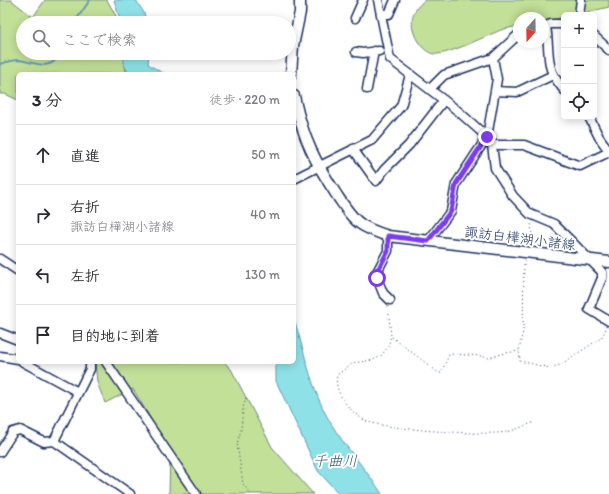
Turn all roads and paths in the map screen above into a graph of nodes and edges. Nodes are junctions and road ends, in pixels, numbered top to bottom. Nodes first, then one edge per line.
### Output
1 (300, 0) edge
2 (363, 0) edge
3 (378, 0) edge
4 (395, 0) edge
5 (581, 0) edge
6 (579, 12) edge
7 (381, 14) junction
8 (355, 18) dead end
9 (561, 24) edge
10 (549, 25) edge
11 (296, 31) edge
12 (597, 39) edge
13 (513, 40) edge
14 (549, 48) edge
15 (386, 49) junction
16 (609, 50) edge
17 (374, 51) junction
18 (356, 52) dead end
19 (493, 58) junction
20 (292, 60) edge
21 (291, 72) edge
22 (410, 75) junction
23 (553, 75) junction
24 (561, 86) edge
25 (367, 89) dead end
26 (430, 89) junction
27 (495, 91) junction
28 (444, 100) junction
29 (296, 106) edge
30 (590, 120) edge
31 (487, 137) junction
32 (492, 145) junction
33 (353, 149) junction
34 (609, 151) edge
35 (320, 168) junction
36 (296, 178) edge
37 (530, 214) junction
38 (388, 236) junction
39 (428, 241) junction
40 (528, 252) junction
41 (0, 259) edge
42 (590, 260) junction
43 (609, 262) edge
44 (16, 270) edge
45 (390, 300) joint
46 (609, 322) edge
47 (0, 333) edge
48 (391, 336) junction
49 (16, 339) edge
50 (519, 351) junction
51 (0, 356) edge
52 (16, 360) edge
53 (27, 364) edge
54 (90, 364) edge
55 (107, 364) edge
56 (78, 392) junction
57 (246, 398) dead end
58 (535, 422) dead end
59 (54, 441) junction
60 (0, 452) edge
61 (130, 494) edge
62 (196, 494) edge
63 (251, 494) edge

1 - 11 main road
2 - 8 street
3 - 7 street
4 - 7 street
5 - 6 street
7 - 15 street
9 - 10 street
12 - 16 street
13 - 19 street
14 - 23 street
15 - 17 street
15 - 22 street
17 - 18 street
17 - 25 street
19 - 26 street
19 - 27 street
20 - 21 main road
22 - 26 street
22 - 33 street
23 - 24 street
23 - 27 street
26 - 28 street
27 - 31 street
28 - 31 street
28 - 33 street
29 - 35 main road, 諏訪白樺湖小諸線
30 - 34 street
31 - 32 street
31 - 39 street
32 - 34 street
32 - 37 street
33 - 35 street
35 - 36 street
35 - 38 main road, 諏訪白樺湖小諸線
37 - 40 path
37 - 42 street
38 - 39 main road, 諏訪白樺湖小諸線
38 - 45 street
39 - 40 main road, 諏訪白樺湖小諸線
40 - 42 main road, 諏訪白樺湖小諸線
40 - 50 path
41 - 44 street
42 - 43 main road, 諏訪白樺湖小諸線
42 - 46 street
45 - 48 path
46 - 50 path
47 - 49 street
48 - 50 path
48 - 58 path
51 - 52 street
53 - 56 street
54 - 56 street
55 - 62 street
56 - 59 street
57 - 63 path
59 - 60 street
59 - 61 street

